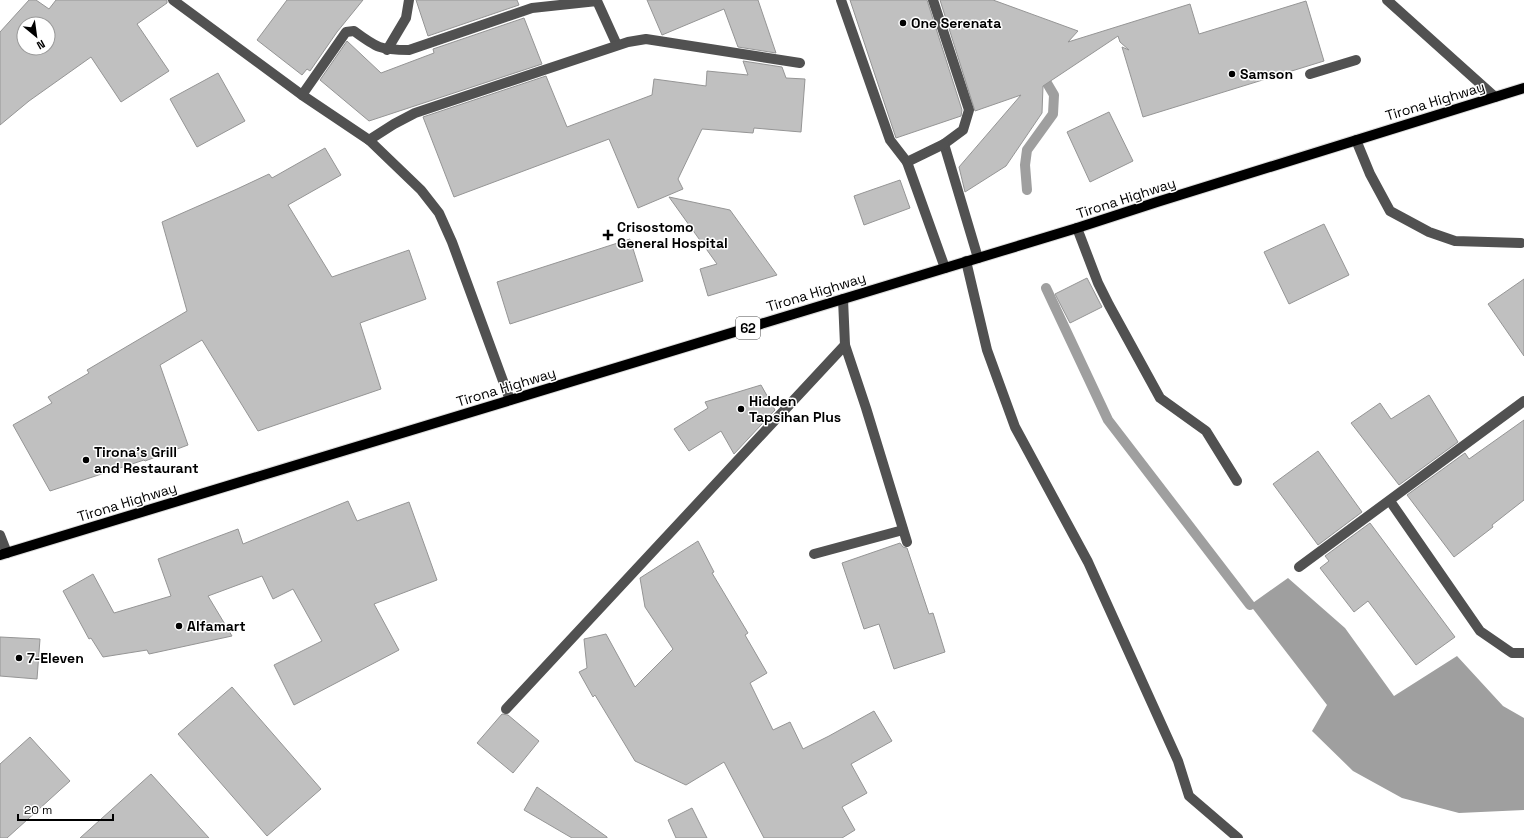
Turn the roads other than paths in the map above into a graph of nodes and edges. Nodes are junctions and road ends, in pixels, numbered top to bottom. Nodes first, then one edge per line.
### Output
1 (173, 0) edge
2 (410, 0) edge
3 (841, 0) edge
4 (933, 0) edge
5 (1387, 0) edge
6 (617, 45) junction
7 (387, 50) junction
8 (1356, 60) dead end
9 (800, 63) dead end
10 (1310, 74) dead end
11 (1524, 88) edge
12 (302, 95) junction
13 (1495, 97) junction
14 (369, 140) junction
15 (1356, 140) junction
16 (944, 144) junction
17 (907, 162) junction
18 (1077, 228) junction
19 (1521, 243) dead end
20 (978, 258) junction
21 (966, 261) junction
22 (945, 268) junction
23 (843, 298) junction
24 (845, 345) junction
25 (510, 400) junction
26 (1524, 401) edge
27 (1237, 482) dead end
28 (1390, 501) junction
29 (903, 530) junction
30 (0, 535) edge
31 (906, 542) dead end
32 (3, 554) edge
33 (814, 554) dead end
34 (1300, 567) dead end
35 (1524, 653) edge
36 (506, 709) dead end
37 (1238, 838) edge

1 - 12 street
2 - 7 street
3 - 17 street
4 - 16 street
5 - 13 street
6 - 7 street
6 - 9 street
6 - 14 street
7 - 12 street
8 - 10 street
11 - 13 main road, Tirona Highway / 62
12 - 14 street
13 - 15 main road, Tirona Highway / 62
14 - 25 street
15 - 18 main road, Tirona Highway / 62
15 - 19 street
16 - 17 street
16 - 20 street
17 - 22 street
18 - 20 main road, Tirona Highway / 62
18 - 27 street
20 - 21 main road, Tirona Highway / 62
21 - 22 main road, Tirona Highway / 62
21 - 37 street
22 - 23 main road, Tirona Highway / 62
23 - 24 street
23 - 25 main road, Tirona Highway / 62
24 - 29 street
24 - 36 street
25 - 32 main road, Tirona Highway / 62
26 - 28 street
28 - 34 street
28 - 35 street
29 - 31 street
29 - 33 street
30 - 32 street

